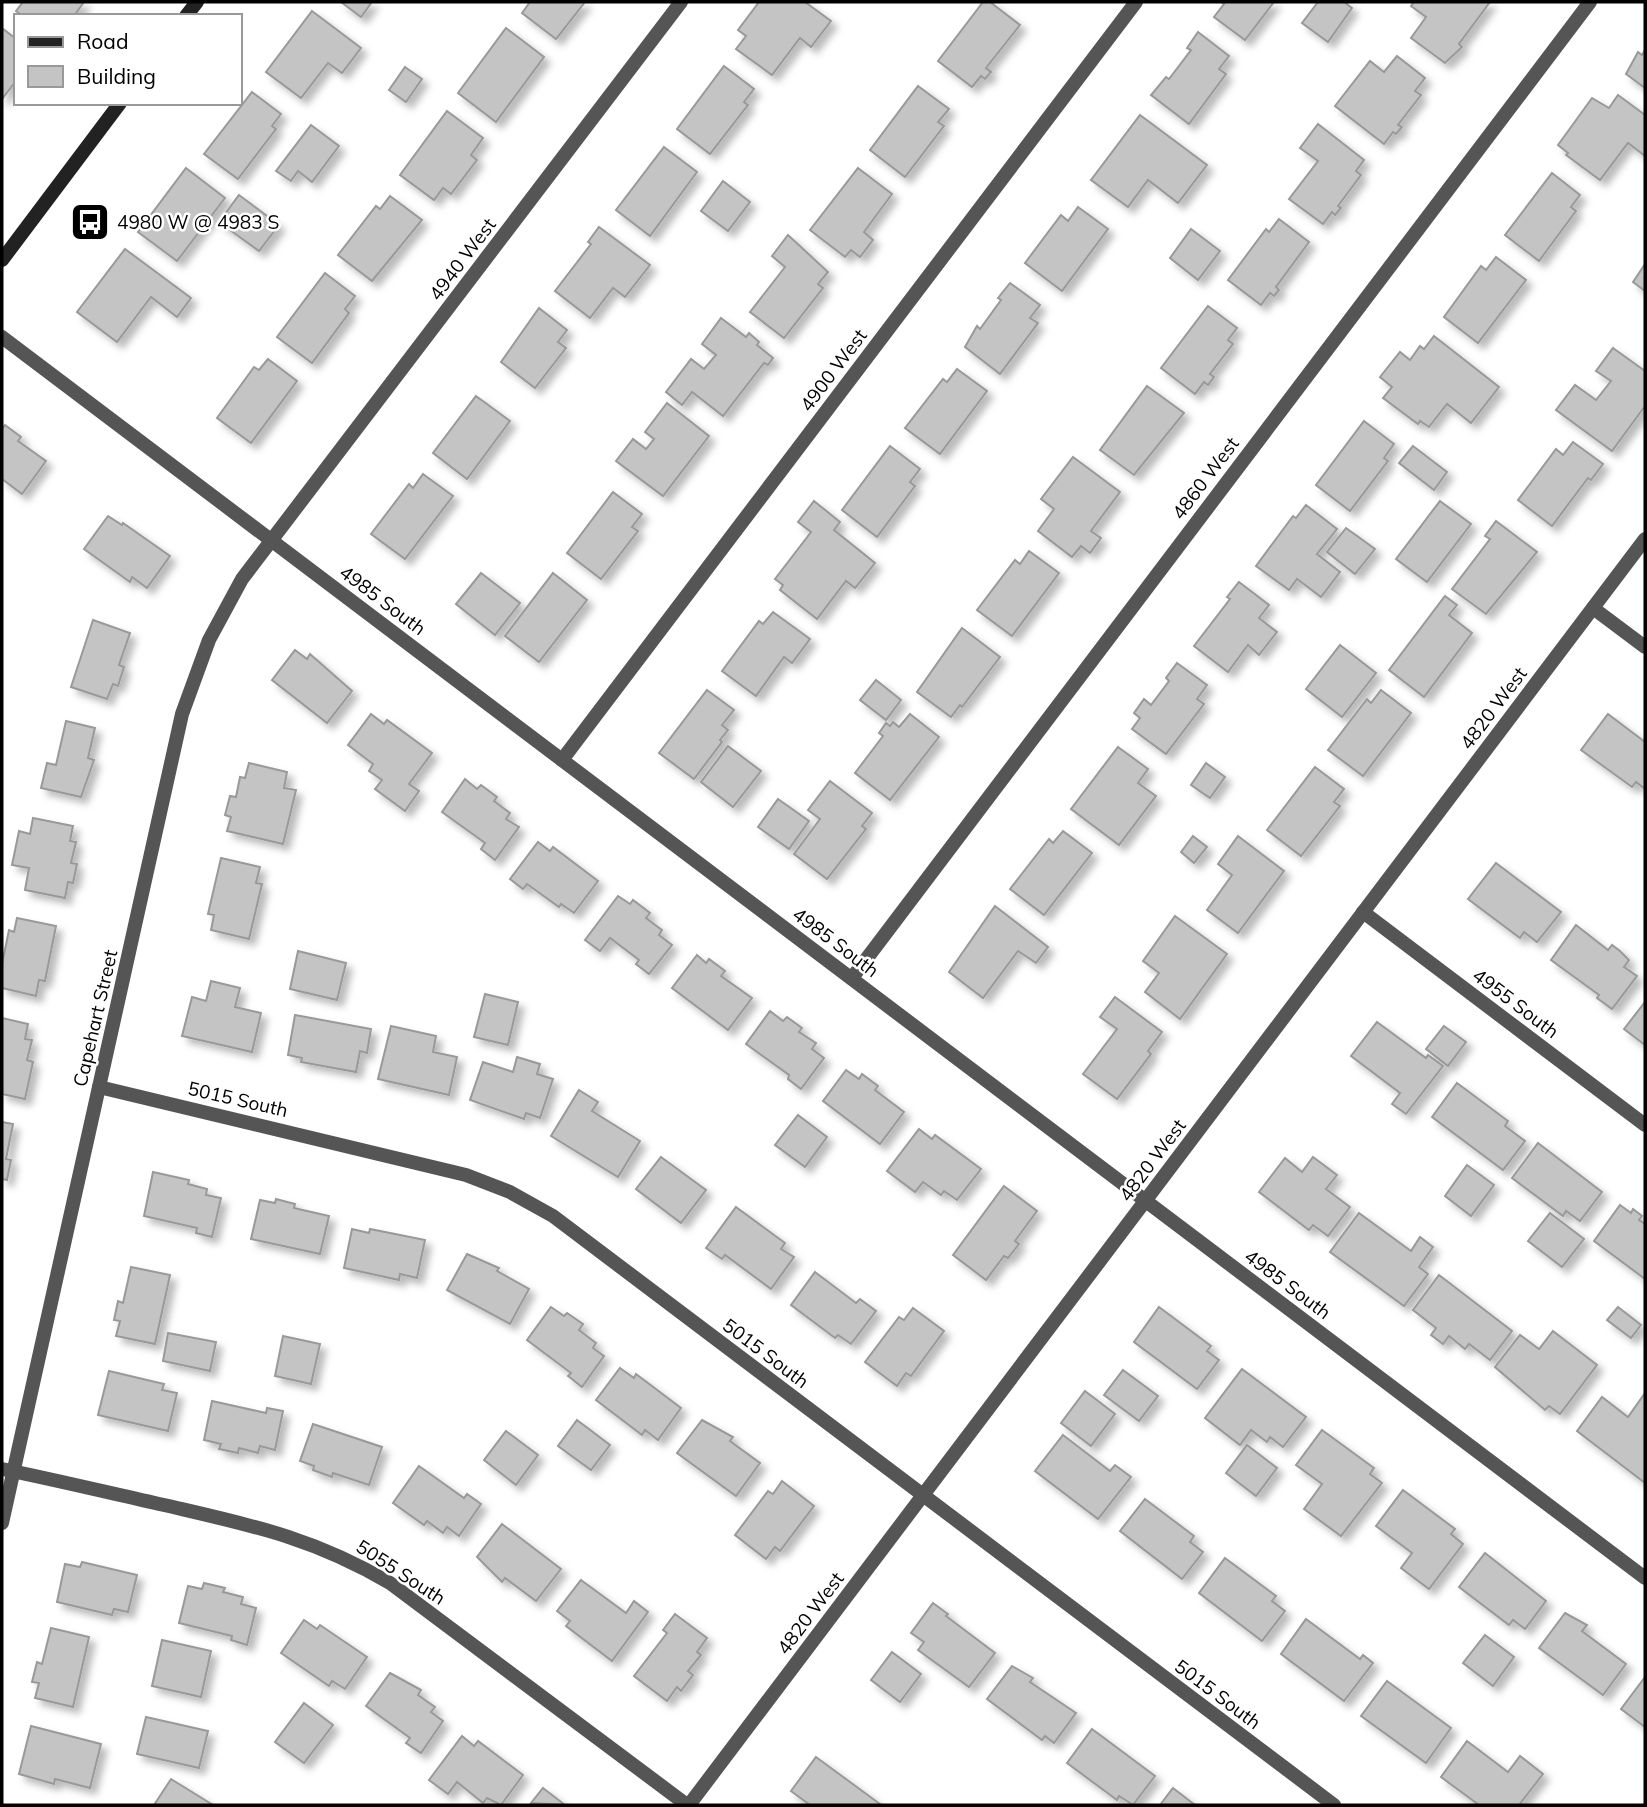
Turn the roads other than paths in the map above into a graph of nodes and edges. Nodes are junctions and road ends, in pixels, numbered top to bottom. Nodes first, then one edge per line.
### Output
1 (681, 2) edge
2 (1136, 2) edge
3 (1590, 2) edge
4 (118, 105) edge
5 (2, 260) edge
6 (2, 337) edge
7 (1645, 539) edge
8 (273, 540) junction
9 (1593, 608) junction
10 (1645, 648) edge
11 (562, 761) junction
12 (1363, 912) junction
13 (852, 978) junction
14 (99, 1087) junction
15 (1645, 1125) edge
16 (1146, 1200) junction
17 (7, 1470) edge
18 (922, 1496) junction
19 (2, 1523) edge
20 (1645, 1578) edge
21 (688, 1805) edge
22 (1334, 1805) edge

1 - 8 street, 4940 West
2 - 11 street, 4900 West
3 - 13 street, 4860 West
4 - 5 street
6 - 8 street, 4985 South
7 - 9 street, 4820 West
8 - 11 street, 4985 South
8 - 14 street, Capehart Street
9 - 10 street
9 - 12 street, 4820 West
11 - 13 street, 4985 South
12 - 15 street, 4955 South
12 - 16 street, 4820 West
13 - 16 street, 4985 South
14 - 17 street, Capehart Street
14 - 18 street, 5015 South
16 - 18 street, 4820 West
16 - 20 street, 4985 South
17 - 19 street, Capehart Street
17 - 21 street, 5055 South
18 - 21 street, 4820 West
18 - 22 street, 5015 South

